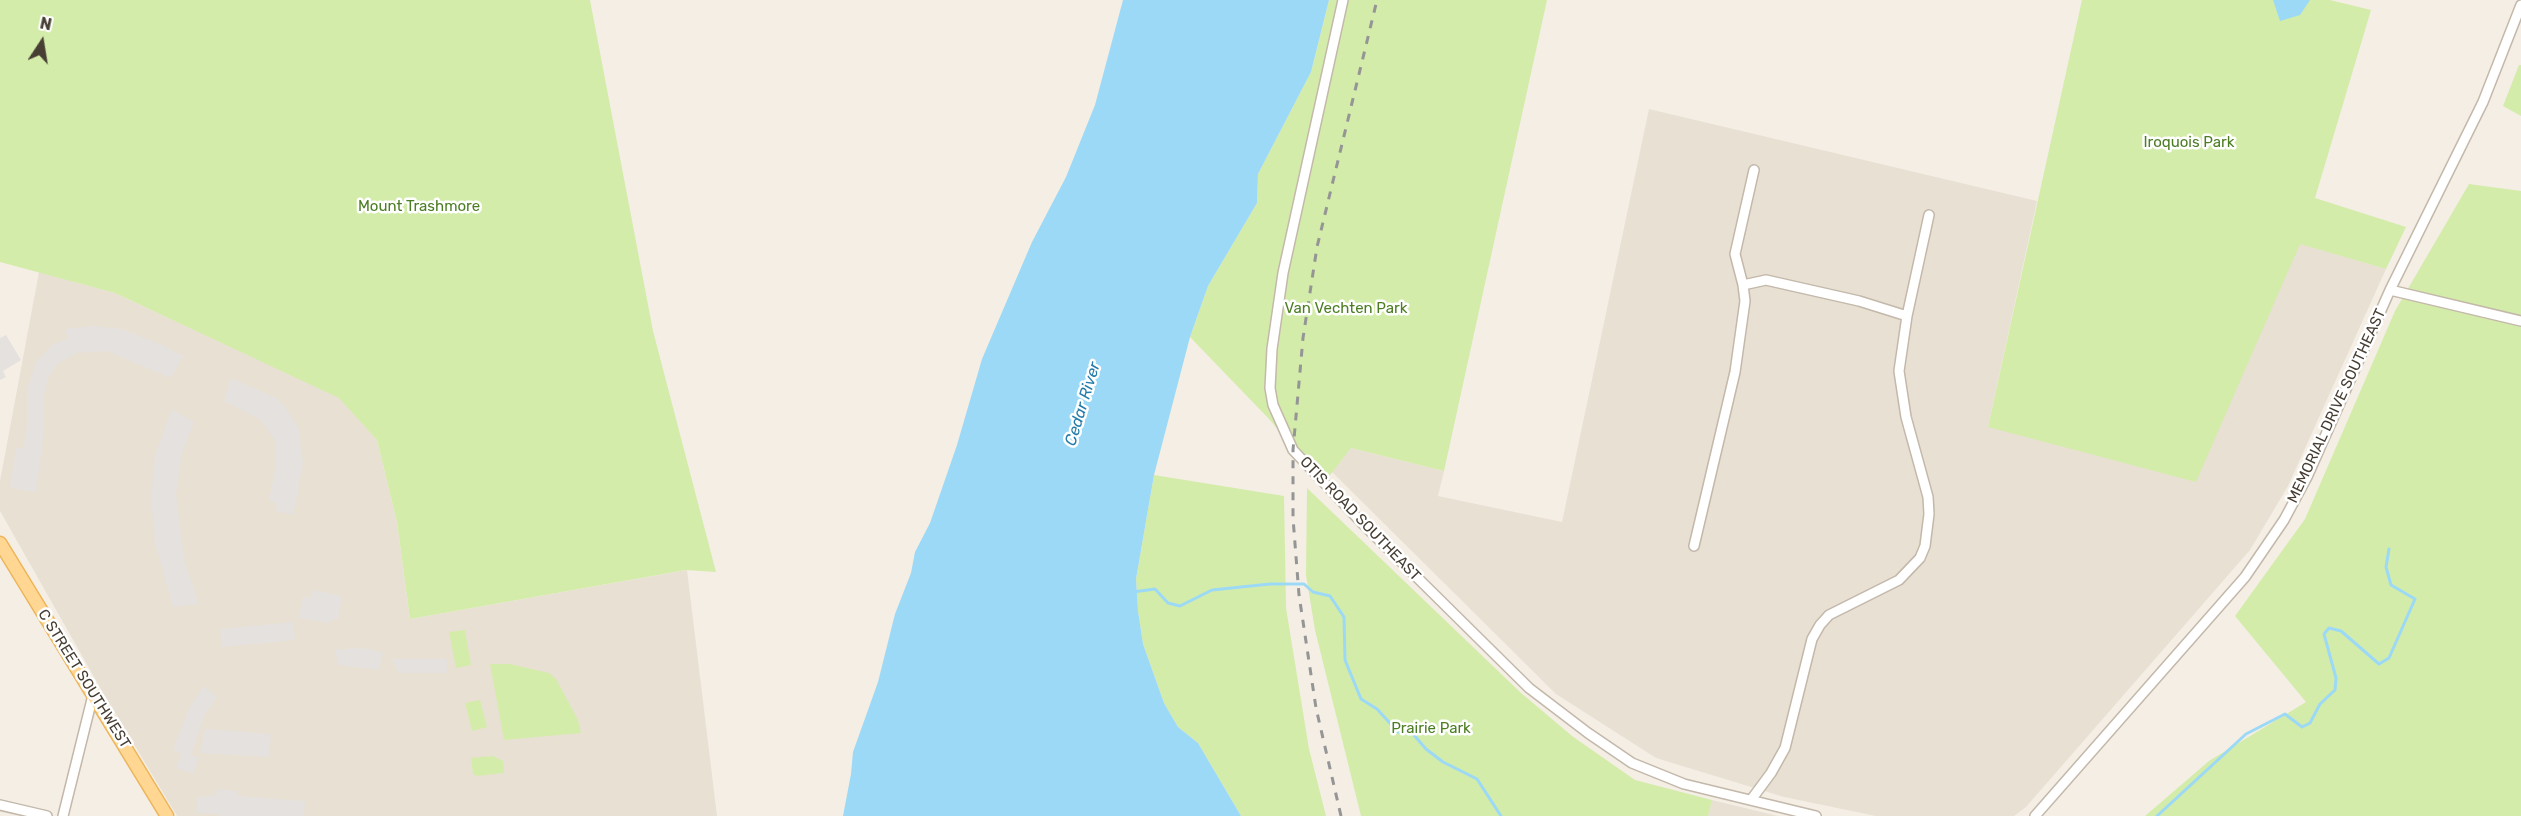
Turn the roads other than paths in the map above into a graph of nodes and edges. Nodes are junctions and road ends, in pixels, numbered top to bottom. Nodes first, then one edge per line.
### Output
1 (1343, 0) edge
2 (2521, 5) edge
3 (1754, 170) dead end
4 (1929, 215) dead end
5 (1743, 285) junction
6 (2390, 290) junction
7 (1907, 316) junction
8 (2521, 321) edge
9 (0, 543) edge
10 (1694, 546) dead end
11 (93, 695) junction
12 (1750, 800) junction
13 (0, 805) edge
14 (47, 816) edge
15 (63, 816) edge
16 (167, 816) edge
17 (1816, 816) edge
18 (2035, 816) edge

1 - 12 street, OTIS ROAD SOUTHEAST
2 - 6 street, MEMORIAL DRIVE SOUTHEAST
3 - 5 street
4 - 7 street
5 - 7 street
5 - 10 street
6 - 8 street
6 - 18 street, MEMORIAL DRIVE SOUTHEAST
7 - 12 street
9 - 11 main road, C STREET SOUTHWEST
11 - 15 street
11 - 16 main road, C STREET SOUTHWEST
12 - 17 street, OTIS ROAD SOUTHEAST
13 - 14 street

